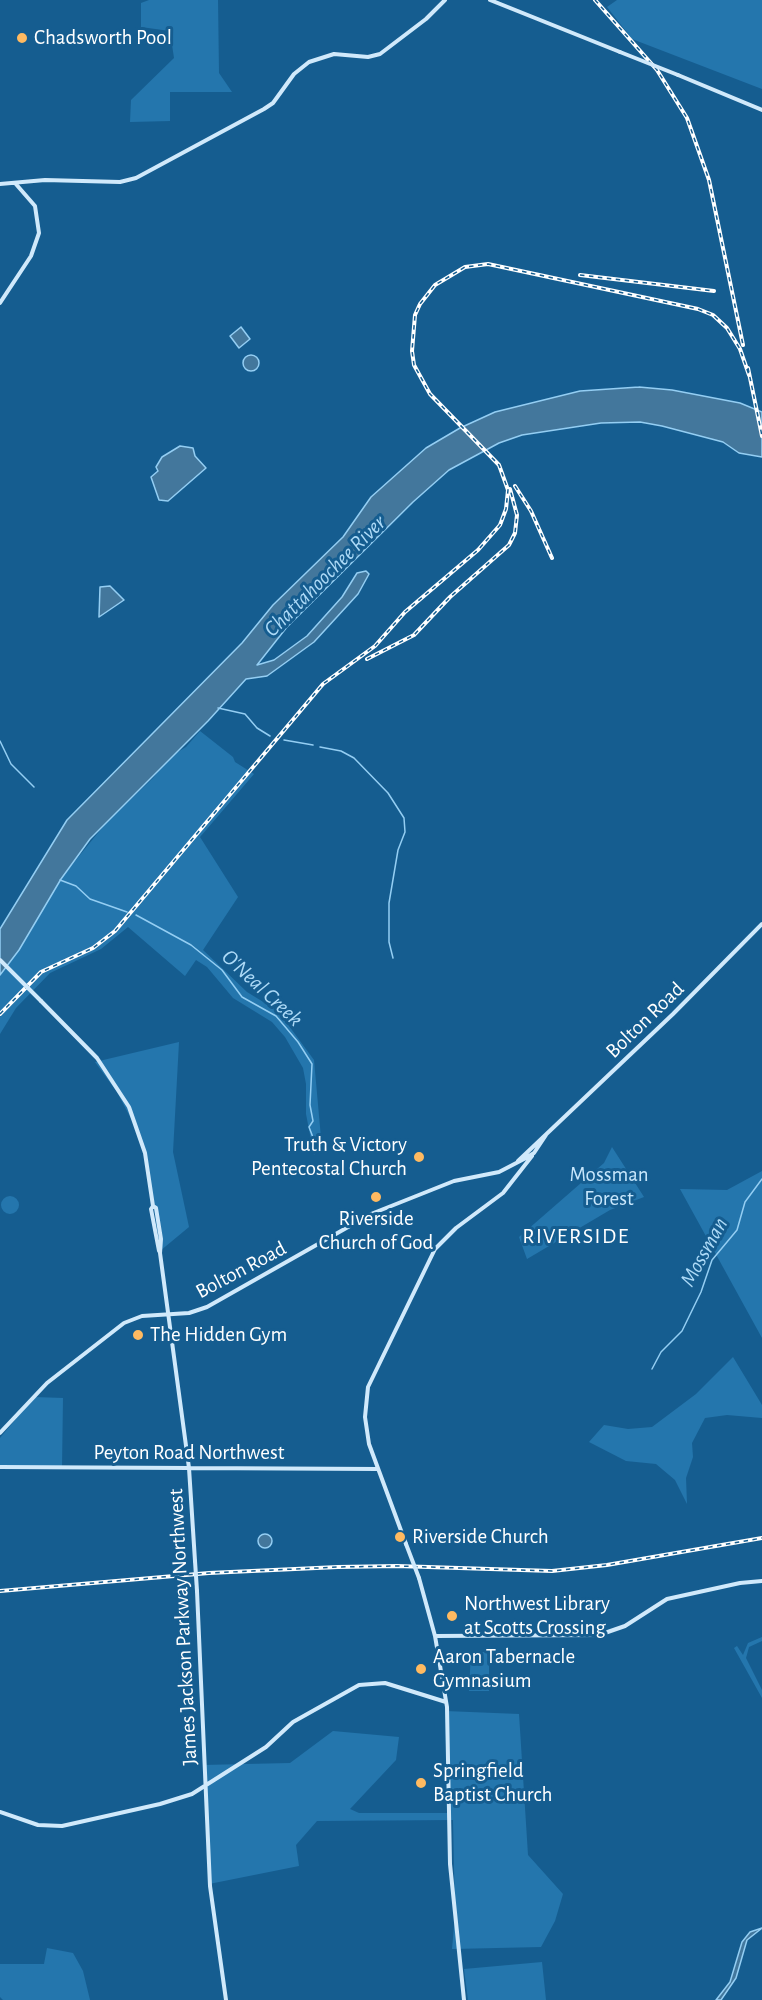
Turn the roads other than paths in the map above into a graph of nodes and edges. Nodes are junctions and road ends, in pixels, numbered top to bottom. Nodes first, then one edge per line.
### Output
1 (445, 0) edge
2 (490, 0) edge
3 (762, 110) edge
4 (15, 183) junction
5 (0, 184) edge
6 (0, 303) edge
7 (762, 924) edge
8 (0, 960) edge
9 (546, 1135) junction
10 (539, 1141) junction
11 (534, 1153) junction
12 (528, 1157) junction
13 (518, 1161) junction
14 (524, 1167) junction
15 (168, 1315) junction
16 (0, 1433) edge
17 (0, 1467) edge
18 (189, 1468) junction
19 (378, 1469) junction
20 (762, 1581) edge
21 (435, 1636) junction
22 (446, 1702) junction
23 (206, 1787) junction
24 (0, 1812) edge
25 (226, 2000) edge
26 (464, 2000) edge

1 - 4 street
2 - 3 street, bridge
4 - 5 street
4 - 6 street
7 - 9 street, Bolton Road
8 - 15 street, James Jackson Parkway Northwest, bridge
9 - 10 street, Bolton Road
9 - 11 street, Bolton Road
10 - 12 street
10 - 13 street, Bolton Road
11 - 12 street, Bolton Road
11 - 14 street
12 - 13 street, Bolton Road
12 - 14 street
13 - 15 street, Bolton Road
14 - 19 street
15 - 16 street, Bolton Road
15 - 18 street, James Jackson Parkway Northwest
17 - 18 street, Peyton Road Northwest
18 - 19 street, Peyton Road Northwest
18 - 23 street, James Jackson Parkway Northwest, bridge
19 - 21 street, bridge
20 - 21 street
21 - 22 street
22 - 23 street
22 - 26 street
23 - 24 street
23 - 25 street, James Jackson Parkway Northwest

